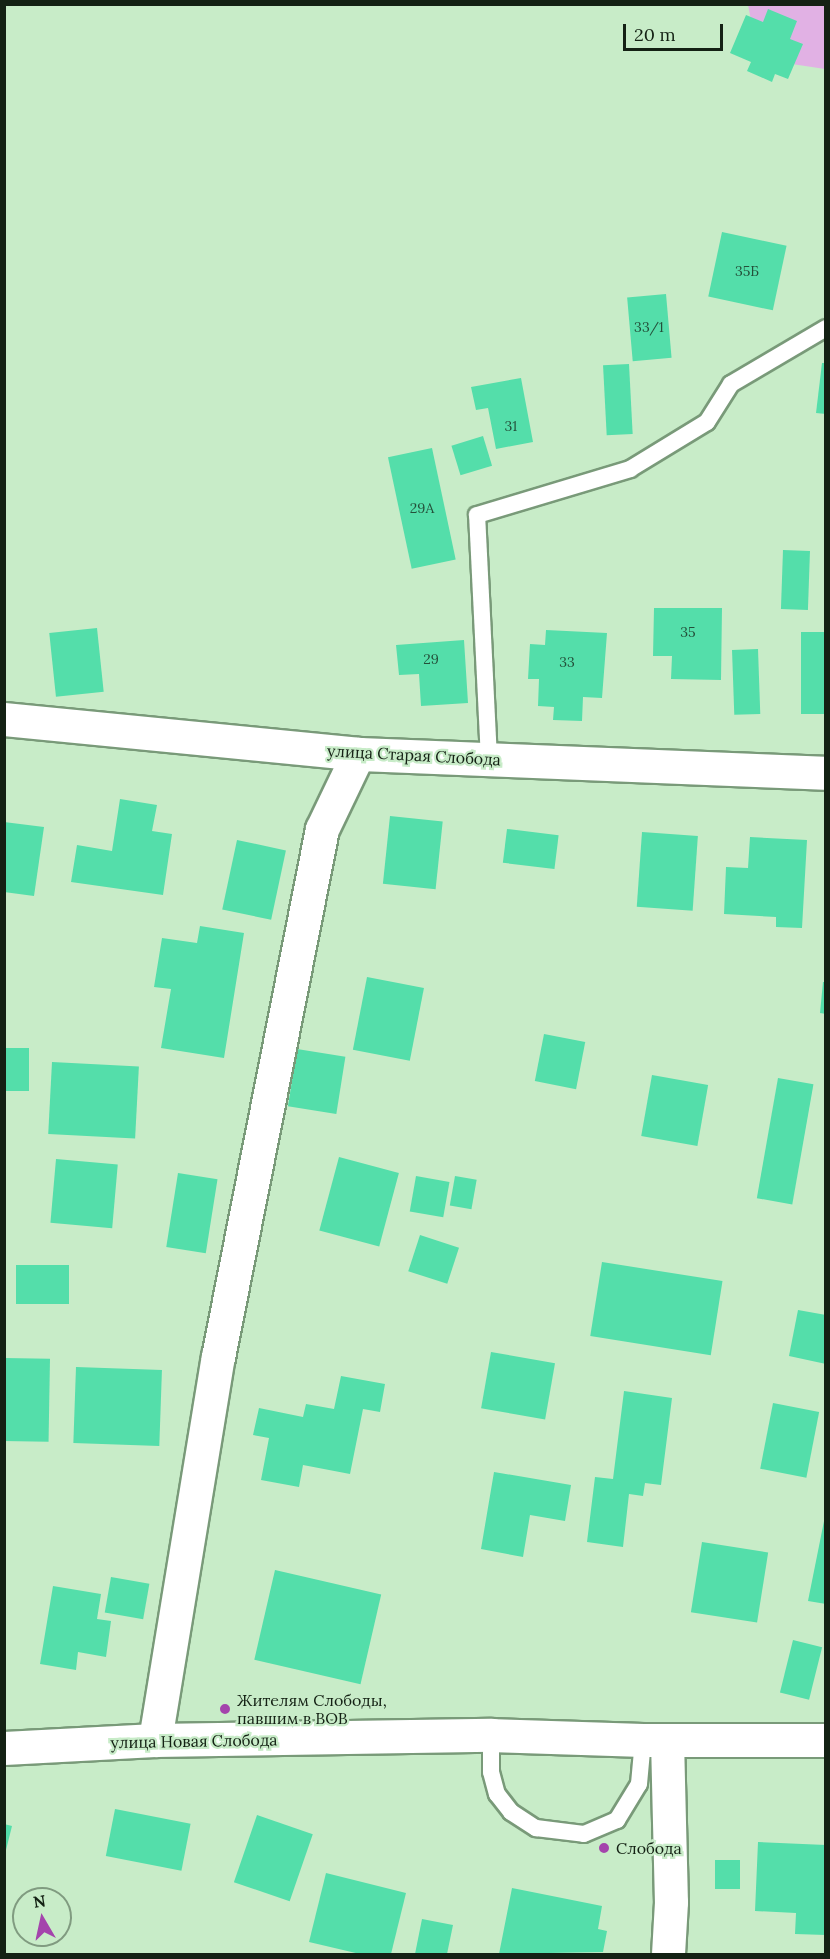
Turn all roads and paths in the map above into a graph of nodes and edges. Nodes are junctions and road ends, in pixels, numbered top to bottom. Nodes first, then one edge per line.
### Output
1 (825, 328) edge
2 (4, 719) edge
3 (358, 753) junction
4 (489, 759) junction
5 (825, 773) edge
6 (491, 1735) junction
7 (155, 1740) junction
8 (655, 1740) junction
9 (825, 1740) edge
10 (4, 1748) edge
11 (668, 1954) edge

1 - 4 lane
2 - 3 street, улица Старая Слобода
3 - 4 street, улица Старая Слобода
3 - 7 street
4 - 5 street, улица Старая Слобода
6 - 7 street, улица Новая Слобода
6 - 8 street, улица Новая Слобода
6 - 8 lane
7 - 10 street, улица Новая Слобода
8 - 9 street
8 - 11 street

